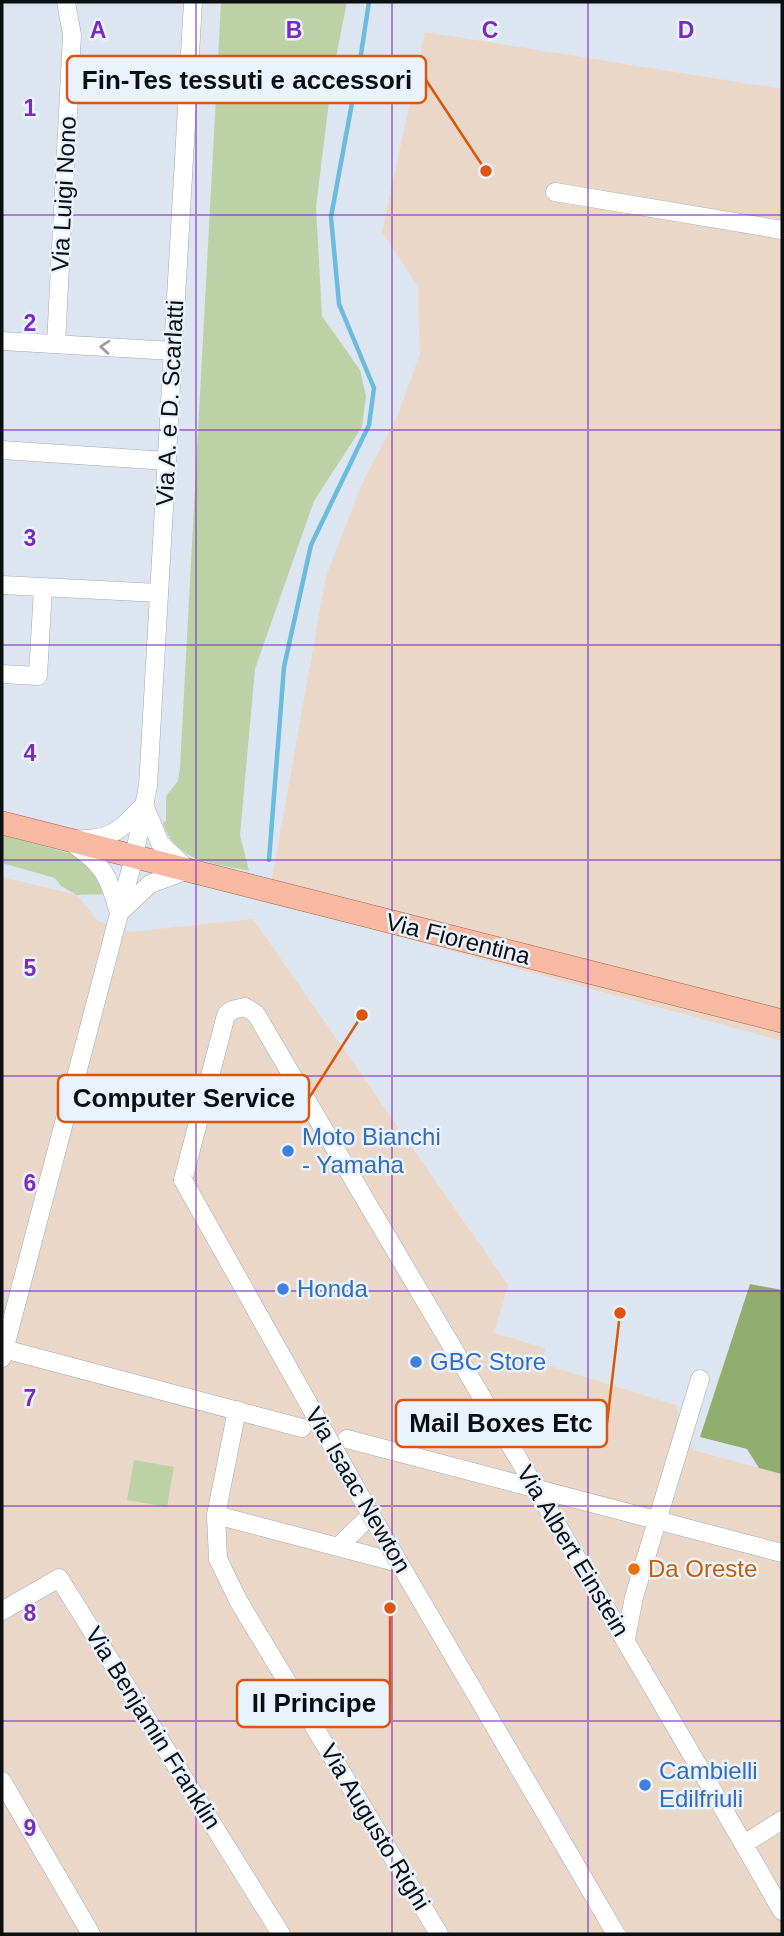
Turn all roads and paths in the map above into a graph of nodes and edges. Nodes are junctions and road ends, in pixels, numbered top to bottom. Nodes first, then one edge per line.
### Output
1 (66, 2) edge
2 (193, 2) edge
3 (555, 192) dead end
4 (782, 230) edge
5 (2, 341) edge
6 (56, 344) junction
7 (173, 351) junction
8 (2, 450) edge
9 (167, 461) junction
10 (2, 585) edge
11 (43, 588) junction
12 (159, 593) junction
13 (2, 674) edge
14 (144, 805) junction
15 (2, 823) edge
16 (68, 840) junction
17 (134, 857) junction
18 (188, 870) junction
19 (119, 913) junction
20 (782, 1021) edge
21 (222, 1026) joint
22 (3, 1353) edge
23 (700, 1379) dead end
24 (237, 1410) junction
25 (302, 1428) dead end
26 (346, 1439) dead end
27 (533, 1487) junction
28 (216, 1515) junction
29 (371, 1515) junction
30 (659, 1520) junction
31 (338, 1547) junction
32 (782, 1553) edge
33 (399, 1563) junction
34 (2, 1611) edge
35 (626, 1639) junction
36 (2, 1781) edge
37 (782, 1820) edge
38 (744, 1844) junction
39 (782, 1911) edge
40 (91, 1934) edge
41 (281, 1934) edge
42 (439, 1934) edge
43 (616, 1934) edge

1 - 6 street, Via Luigi Nono
2 - 7 street, Via A. e D. Scarlatti
3 - 4 street
5 - 6 street
7 -> 6 street
7 - 9 street, Via A. e D. Scarlatti
8 - 9 street
9 - 12 street, Via A. e D. Scarlatti
10 - 11 street
11 - 12 street
11 - 13 street
12 - 14 street, Via A. e D. Scarlatti
14 - 16 street
14 - 17 street, Via A. e D. Scarlatti
14 - 18 street
15 - 16 main road, Via Fiorentina
16 - 17 main road, Via Fiorentina
16 - 19 street
17 - 18 main road, Via Fiorentina
17 - 19 street, Via A. e D. Scarlatti
18 - 19 street
18 - 20 main road, Via Fiorentina
19 - 22 street, Via A. e D. Scarlatti
21 - 27 street, Via Albert Einstein
21 - 29 street, Via Isaac Newton, bridge
22 - 24 street
23 - 30 street
24 - 25 street
24 - 28 street, Via Augusto Righi
26 - 27 street
27 - 30 street
27 - 35 street, Via Albert Einstein
28 - 31 street
28 - 42 street, Via Augusto Righi
29 - 31 street
29 - 33 street, Via Isaac Newton, bridge
30 - 32 street
30 - 35 street
31 - 33 street
33 - 43 street, Via Isaac Newton, bridge
34 - 41 street, Via Benjamin Franklin
35 - 38 street, Via Albert Einstein
36 - 40 street
37 - 38 street
38 - 39 street, Via Albert Einstein

